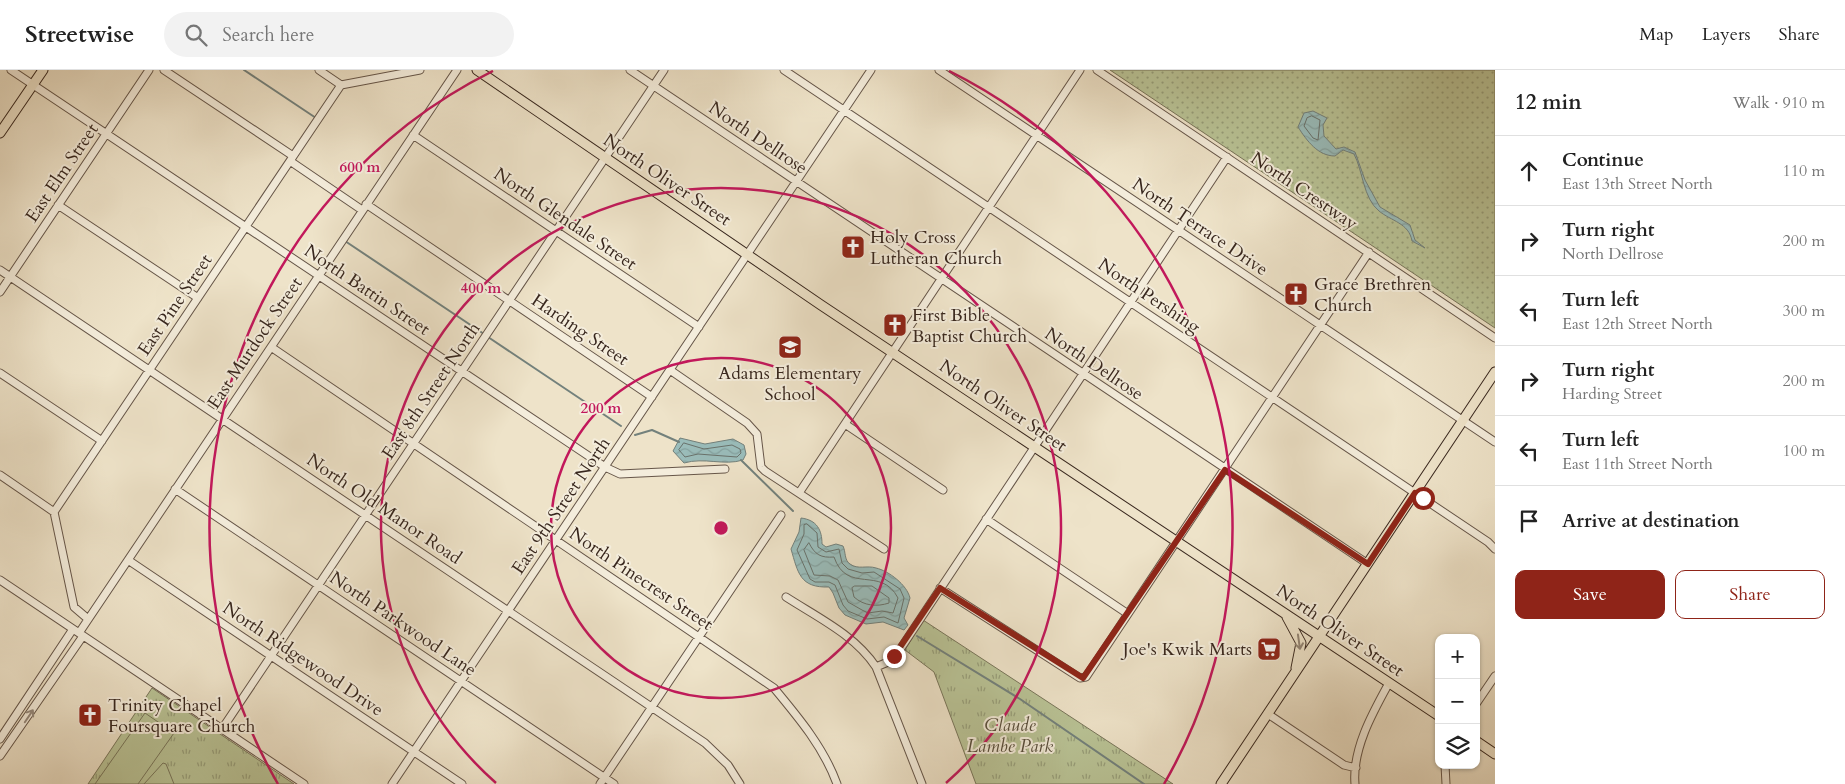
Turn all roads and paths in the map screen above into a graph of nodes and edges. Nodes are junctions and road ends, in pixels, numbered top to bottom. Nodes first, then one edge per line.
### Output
1 (11, 70) edge
2 (43, 70) edge
3 (149, 70) edge
4 (164, 70) edge
5 (319, 70) edge
6 (420, 70) edge
7 (457, 70) edge
8 (477, 70) edge
9 (630, 70) edge
10 (664, 70) edge
11 (784, 70) edge
12 (871, 70) edge
13 (939, 70) edge
14 (1080, 70) edge
15 (1097, 70) edge
16 (33, 84) junction
17 (341, 85) junction
18 (654, 85) junction
19 (844, 110) junction
20 (0, 133) edge
21 (107, 134) junction
22 (413, 135) junction
23 (1037, 135) junction
24 (605, 158) junction
25 (1227, 158) junction
26 (292, 159) junction
27 (796, 182) junction
28 (58, 205) junction
29 (364, 207) junction
30 (989, 207) junction
31 (246, 227) junction
32 (1178, 230) junction
33 (556, 231) junction
34 (1369, 252) junction
35 (748, 255) junction
36 (0, 270) edge
37 (10, 276) junction
38 (318, 276) junction
39 (942, 278) junction
40 (0, 292) edge
41 (198, 298) junction
42 (510, 301) junction
43 (1130, 302) junction
44 (1321, 326) junction
45 (699, 327) junction
46 (1495, 338) edge
47 (271, 347) junction
48 (893, 352) junction
49 (150, 370) junction
50 (670, 370) junction
51 (462, 372) junction
52 (1495, 372) edge
53 (0, 373) edge
54 (1082, 374) junction
55 (652, 397) junction
56 (1273, 398) junction
57 (222, 419) junction
58 (1463, 420) junction
59 (845, 424) junction
60 (102, 441) junction
61 (1495, 442) edge
62 (414, 444) junction
63 (1035, 446) junction
64 (605, 467) junction
65 (725, 469) dead end
66 (1225, 470) junction
67 (0, 475) edge
68 (175, 489) junction
69 (943, 490) dead end
70 (799, 493) junction
71 (1415, 493) junction
72 (54, 512) junction
73 (781, 514) dead end
74 (366, 515) junction
75 (986, 519) junction
76 (556, 540) junction
77 (1177, 542) junction
78 (884, 549) dead end
79 (1495, 549) edge
80 (128, 560) junction
81 (1368, 564) junction
82 (0, 580) edge
83 (319, 585) junction
84 (940, 588) junction
85 (786, 596) dead end
86 (509, 611) junction
87 (1284, 613) junction
88 (1128, 614) junction
89 (88, 619) junction
90 (78, 632) junction
91 (699, 635) junction
92 (1320, 636) junction
93 (271, 656) junction
94 (876, 667) junction
95 (1294, 674) junction
96 (1495, 676) edge
97 (462, 681) junction
98 (1389, 683) junction
99 (1480, 698) edge
100 (651, 707) junction
101 (1435, 713) edge
102 (1268, 714) junction
103 (222, 729) junction
104 (0, 739) edge
105 (1480, 744) edge
106 (414, 752) junction
107 (1495, 754) edge
108 (0, 756) edge
109 (1356, 768) junction
110 (1445, 769) edge
111 (602, 781) edge
112 (304, 784) edge
113 (392, 784) edge
114 (462, 784) edge
115 (614, 784) edge
116 (740, 784) edge
117 (837, 784) edge
118 (922, 784) edge
119 (1221, 784) edge
120 (1355, 784) edge
121 (1446, 784) edge

1 - 16 street, North Battin Street
2 - 16 main road
3 - 21 street, East Elm Street
4 - 26 street, Harding Street
5 - 17 street
6 - 17 street
7 - 22 street, East Murdock Street
8 - 24 main road, North Oliver Street
9 - 18 street, North Dellrose
10 - 18 street, East 8th Street North
11 - 19 street, North Pershing
12 - 19 street, East 9th Street North
13 - 23 street, North Terrace Drive
14 - 23 street
15 - 25 street, North Crestway
16 - 20 main road
16 - 21 street, North Battin Street
17 - 26 street, East Pine Street
18 - 24 street, East 8th Street North
18 - 27 street, North Dellrose
19 - 27 street, East 9th Street North
19 - 30 street, North Pershing
21 - 28 street, East Elm Street
21 - 31 street, North Battin Street
22 - 29 street, East Murdock Street
22 - 33 street, North Glendale Street
23 - 30 street
23 - 32 street, North Terrace Drive
24 - 33 street, East 8th Street North
24 - 35 main road, North Oliver Street
25 - 32 street
25 - 34 street, North Crestway
26 - 29 street, Harding Street
26 - 31 street, East Pine Street
27 - 35 street, East 9th Street North
27 - 39 street, North Dellrose
28 - 37 street, East Elm Street
28 - 41 street
29 - 38 street, East Murdock Street
29 - 42 street, Harding Street
30 - 39 street
30 - 43 street, North Pershing
31 - 38 street, North Battin Street
31 - 41 street, East Pine Street
32 - 43 street
32 - 44 street, North Terrace Drive
33 - 42 street, East 8th Street North
33 - 45 street, North Glendale Street
34 - 44 street
34 - 46 street, North Crestway
35 - 45 street, East 9th Street North
35 - 48 main road, North Oliver Street
36 - 37 street, North Old Manor Road
37 - 40 street, East Elm Street
37 - 49 street, North Old Manor Road
38 - 47 street, East Murdock Street
38 - 51 street, North Battin Street
39 - 48 street
39 - 54 street, North Dellrose
41 - 49 street, East Pine Street
42 - 51 street, East 8th Street North
42 - 55 street, Harding Street
43 - 54 street
43 - 56 street, North Pershing
44 - 56 street
44 - 58 street, North Terrace Drive
45 - 50 street, East 9th Street North
47 - 57 street, East Murdock Street
47 - 62 street, North Pinecrest Street
48 - 59 street
48 - 63 main road, North Oliver Street
49 - 57 street, North Old Manor Road
49 - 60 street, East Pine Street
50 - 55 street, East 9th Street North
50 - 70 street
51 - 62 street, East 8th Street North
51 - 64 street, North Battin Street
52 - 58 main road
53 - 60 street
54 - 63 street
54 - 66 street, North Dellrose
55 - 64 street, East 9th Street North
56 - 66 street
56 - 71 street, North Pershing
57 - 68 street, East Murdock Street
57 - 74 street, North Old Manor Road
58 - 61 street, North Terrace Drive
58 - 71 main road
59 - 69 street
59 - 70 street
60 - 72 street, East Pine Street
62 - 74 street, East 8th Street North
62 - 76 street, North Pinecrest Street
63 - 75 street
63 - 77 main road, North Oliver Street
64 - 65 street, North Battin Street
64 - 76 street, East 9th Street North
66 - 77 street
66 - 81 street, North Dellrose
67 - 72 street
68 - 80 street, East Murdock Street
68 - 83 street, North Parkwood Lane
70 - 78 street
71 - 79 street, North Pershing
71 - 81 main road
72 - 89 street
73 - 91 street
74 - 83 street, East 8th Street North
74 - 86 street, North Old Manor Road
75 - 84 street
75 - 88 street
76 - 86 street, East 9th Street North
76 - 91 street, North Pinecrest Street
77 - 87 main road, North Oliver Street
77 - 88 street
80 - 89 street, East Murdock Street
80 - 93 street, North Ridgewood Drive
81 - 92 main road
82 - 90 street
83 - 93 street, East 8th Street North
83 - 97 street, North Parkwood Lane
84 - 88 street
84 - 94 street
85 - 94 street
86 - 97 street, East 9th Street North
86 - 100 street, North Old Manor Road
87 - 92 main road, North Oliver Street
87 -> 95 main road
89 - 90 street, East Murdock Street
90 - 103 street
90 - 104 street
108 -> 90 street
91 - 100 street
91 - 117 street, North Pinecrest Street
92 - 95 main road
92 - 98 main road, North Oliver Street
93 - 103 street, East 8th Street North
93 - 106 street, North Ridgewood Drive
94 - 118 street
95 - 102 main road
96 - 99 street
97 - 106 street, East 9th Street North
97 - 111 street, North Parkwood Lane
98 - 101 main road, North Oliver Street
98 - 109 street
100 - 111 street
100 - 116 street, North Old Manor Road
102 - 109 street
102 - 119 main road
103 - 112 street
105 - 107 main road
106 - 113 street, East 9th Street North
106 - 114 street, North Ridgewood Drive
109 - 120 street
110 - 121 street
111 - 115 street, North Parkwood Lane

